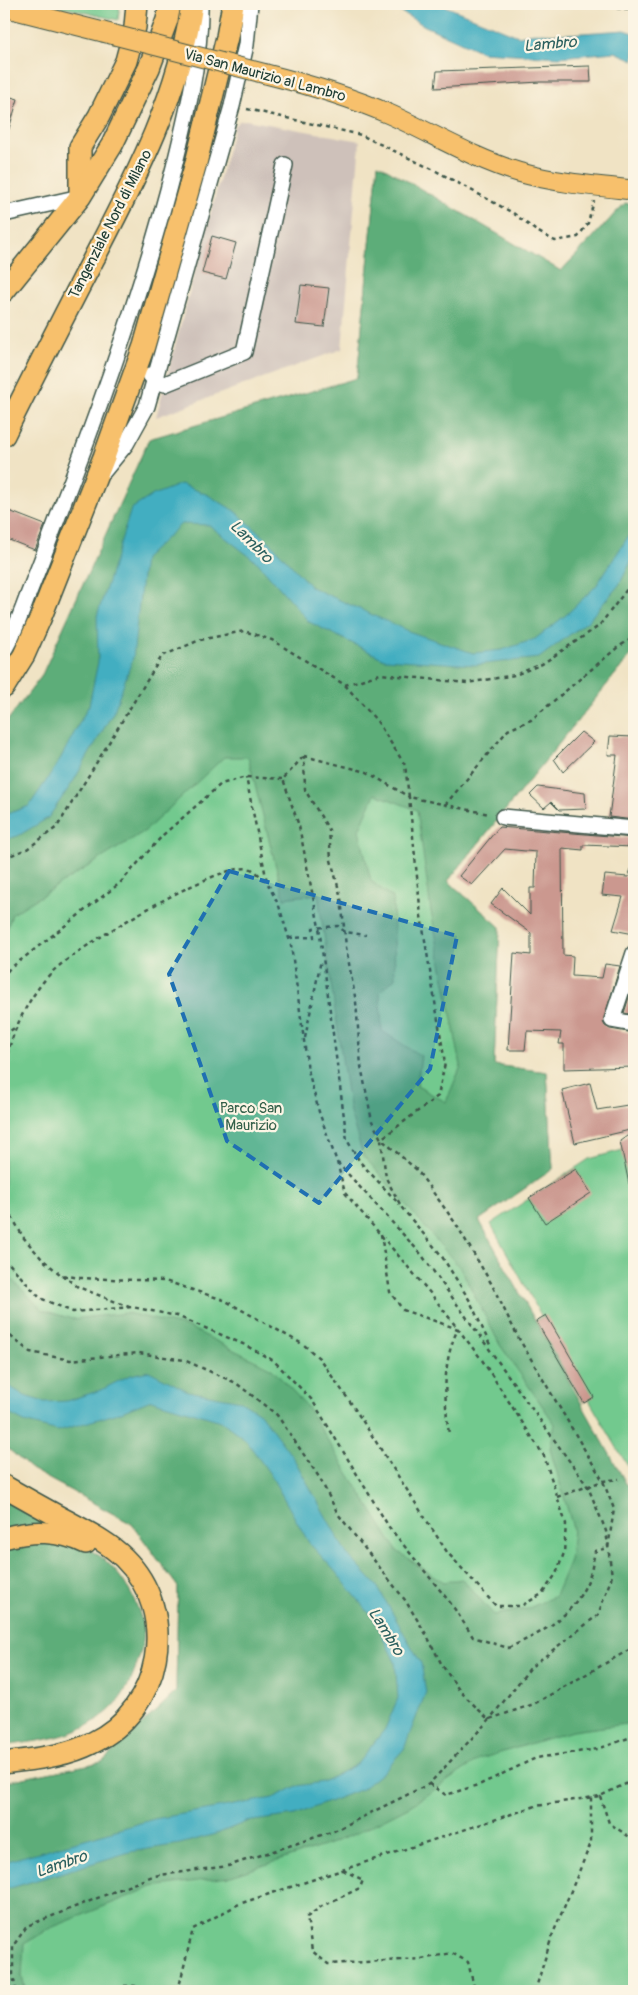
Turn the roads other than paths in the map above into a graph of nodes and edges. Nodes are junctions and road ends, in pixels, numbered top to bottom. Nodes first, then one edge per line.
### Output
1 (138, 4) edge
2 (170, 4) edge
3 (192, 4) edge
4 (200, 4) edge
5 (233, 4) edge
6 (250, 4) edge
7 (4, 7) edge
8 (285, 165) dead end
9 (634, 190) edge
10 (80, 197) junction
11 (4, 214) edge
12 (4, 291) edge
13 (139, 360) junction
14 (155, 381) junction
15 (4, 435) edge
16 (93, 484) junction
17 (4, 650) edge
18 (4, 687) edge
19 (503, 817) road end
20 (634, 829) edge
21 (634, 953) edge
22 (634, 1024) edge
23 (4, 1486) edge
24 (4, 1538) edge
25 (4, 1754) edge
26 (4, 1763) edge

1 - 10 highway
2 - 10 highway
3 - 15 highway, Tangenziale Nord di Milano
4 - 17 street
5 - 13 highway
6 - 14 street
7 - 9 main road, Via San Maurizio al Lambro, bridge
8 - 14 street
10 - 11 street
10 - 12 highway
13 - 14 street
13 - 16 highway
14 - 16 street
16 - 18 highway
19 - 20 street
21 - 22 street
23 - 26 highway
24 - 25 highway

